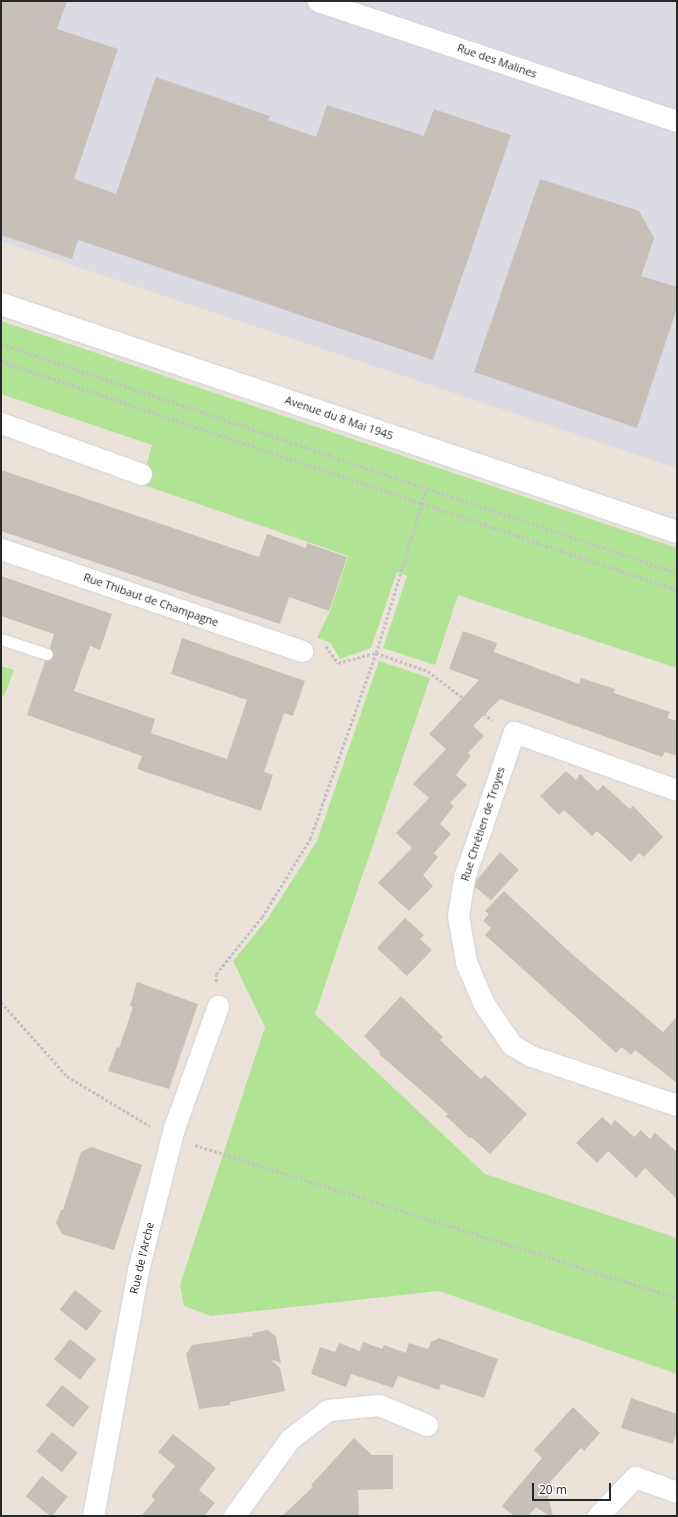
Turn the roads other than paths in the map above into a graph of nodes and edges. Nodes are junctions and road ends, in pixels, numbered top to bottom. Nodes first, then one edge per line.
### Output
1 (318, 1) edge
2 (677, 121) edge
3 (1, 304) edge
4 (1, 423) edge
5 (141, 474) dead end
6 (677, 532) edge
7 (1, 549) edge
8 (1, 639) edge
9 (302, 651) road end
10 (47, 654) dead end
11 (677, 790) edge
12 (218, 1006) road end
13 (677, 1105) edge
14 (427, 1425) dead end
15 (677, 1492) edge
16 (93, 1516) edge
17 (234, 1516) edge
18 (598, 1516) edge

1 - 2 street, Rue des Malines
3 - 6 street, Avenue du 8 Mai 1945
4 - 5 street
7 - 9 street, Rue Thibaut de Champagne
8 - 10 lane
11 - 13 street, Rue Chrétien de Troyes
12 - 16 street, Rue de l'Arche
14 - 17 street
15 - 18 street

